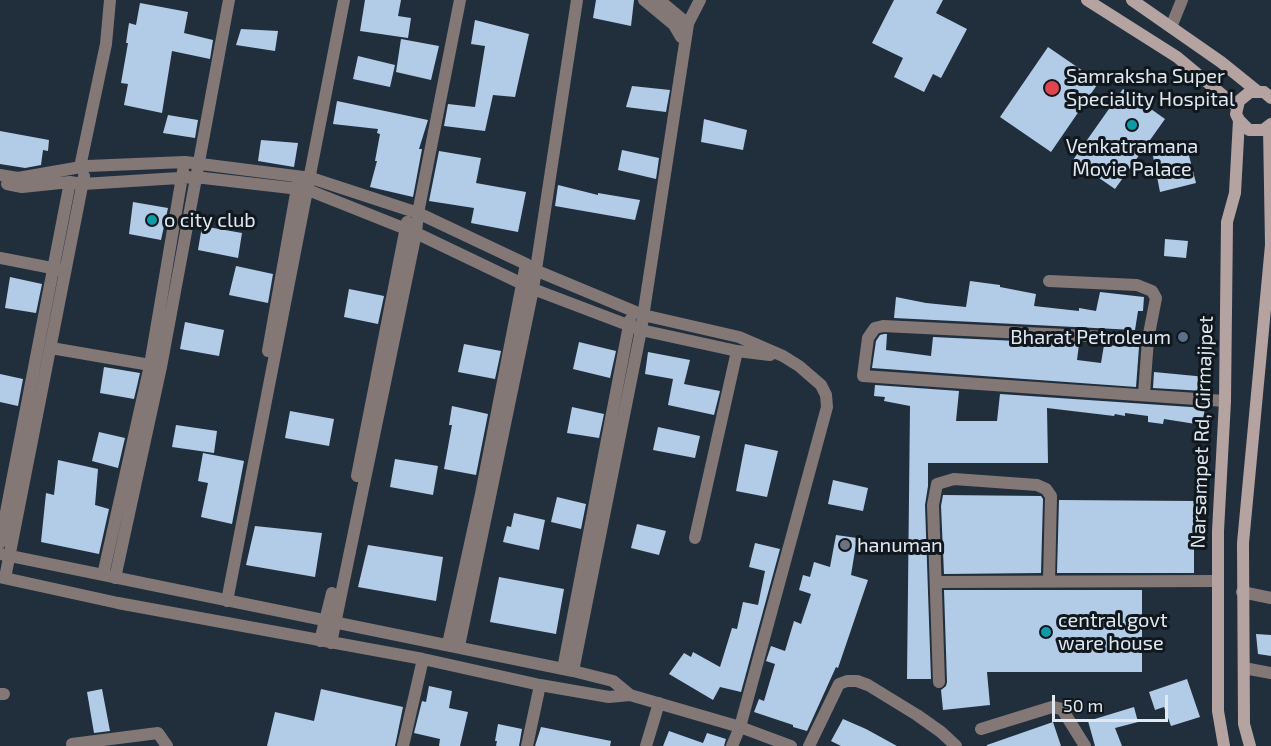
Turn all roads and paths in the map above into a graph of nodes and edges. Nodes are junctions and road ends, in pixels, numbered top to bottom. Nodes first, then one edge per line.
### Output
1 (110, 0) edge
2 (229, 0) edge
3 (344, 0) edge
4 (460, 0) edge
5 (577, 0) edge
6 (644, 0) edge
7 (660, 0) edge
8 (700, 0) edge
9 (1087, 0) edge
10 (1132, 0) edge
11 (1182, 0) edge
12 (688, 24) junction
13 (1171, 27) junction
14 (1266, 91) edge
15 (1237, 107) junction
16 (1239, 120) junction
17 (1270, 125) edge
18 (185, 162) junction
19 (198, 162) junction
20 (83, 167) junction
21 (0, 175) edge
22 (189, 177) junction
23 (0, 183) edge
24 (77, 183) junction
25 (303, 183) junction
26 (413, 212) junction
27 (411, 231) junction
28 (1271, 245) edge
29 (0, 258) edge
30 (530, 267) junction
31 (60, 270) junction
32 (1049, 281) dead end
33 (528, 287) junction
34 (638, 313) junction
35 (628, 325) junction
36 (641, 330) junction
37 (1148, 339) junction
38 (51, 348) junction
39 (737, 351) junction
40 (783, 356) junction
41 (155, 366) junction
42 (1144, 394) junction
43 (1225, 401) junction
44 (695, 538) dead end
45 (0, 543) edge
46 (4, 555) edge
47 (2, 577) edge
48 (109, 577) junction
49 (1049, 581) junction
50 (1217, 581) junction
51 (936, 582) junction
52 (1242, 592) junction
53 (1271, 598) edge
54 (224, 600) junction
55 (330, 621) junction
56 (326, 642) junction
57 (453, 645) junction
58 (423, 659) junction
59 (1244, 668) junction
60 (568, 670) junction
61 (1271, 673) edge
62 (939, 682) dead end
63 (540, 685) junction
64 (630, 695) junction
65 (659, 704) junction
66 (740, 727) junction
67 (981, 729) dead end
68 (72, 744) dead end
69 (167, 746) edge
70 (403, 746) edge
71 (526, 746) edge
72 (646, 746) edge
73 (732, 746) edge
74 (792, 746) edge
75 (809, 746) edge
76 (956, 746) edge
77 (1086, 746) edge
78 (1224, 746) edge
79 (1250, 746) edge

1 - 20 street
2 - 19 street
3 - 25 street
4 - 26 street
5 - 30 street
6 - 12 street
7 - 12 street
8 - 12 street
9 - 15 main road
10 - 13 main road
11 - 13 street
12 - 34 street
13 - 14 main road
14 - 15 main road
15 - 16 main road, Narsampet Rd, Girmajipet
16 - 17 main road
16 - 43 main road, Narsampet Rd, Girmajipet
17 - 28 main road
18 - 19 street
18 - 20 street
18 - 22 street
19 - 22 street
19 - 25 street
20 - 21 street
20 - 24 street
22 - 24 street
22 - 25 street
22 - 41 street
23 - 24 street
24 - 31 street
25 - 26 street
25 - 27 street
25 - 54 street
26 - 27 street
26 - 30 street
27 - 33 street
27 - 55 street
28 - 52 main road
29 - 31 street
30 - 33 street
30 - 34 street
31 - 38 street
31 - 45 street
32 - 37 street
33 - 35 street
33 - 57 street
34 - 35 street
34 - 36 street
34 - 40 street
35 - 36 street
35 - 60 street
36 - 39 street
36 - 60 street
37 - 42 street
37 - 42 street
38 - 41 street
38 - 46 street
39 - 40 street
39 - 44 street
40 - 66 street
41 - 48 street
42 - 43 street
43 - 50 main road, Narsampet Rd, Girmajipet
46 - 47 street
46 - 48 street
47 - 56 street
48 - 54 street
49 - 50 street
49 - 51 street
49 - 51 street
50 - 78 main road, Narsampet Rd, Girmajipet
51 - 62 street
52 - 53 street
52 - 59 main road
54 - 55 street
55 - 56 street
55 - 57 street
56 - 58 street
57 - 60 street
58 - 63 street
58 - 70 street
59 - 61 street
59 - 79 main road
60 - 64 street
63 - 64 street
63 - 71 street
64 - 65 street
65 - 66 street
65 - 72 street
66 - 73 street
66 - 74 street
67 - 77 street
68 - 69 street
75 - 76 street

